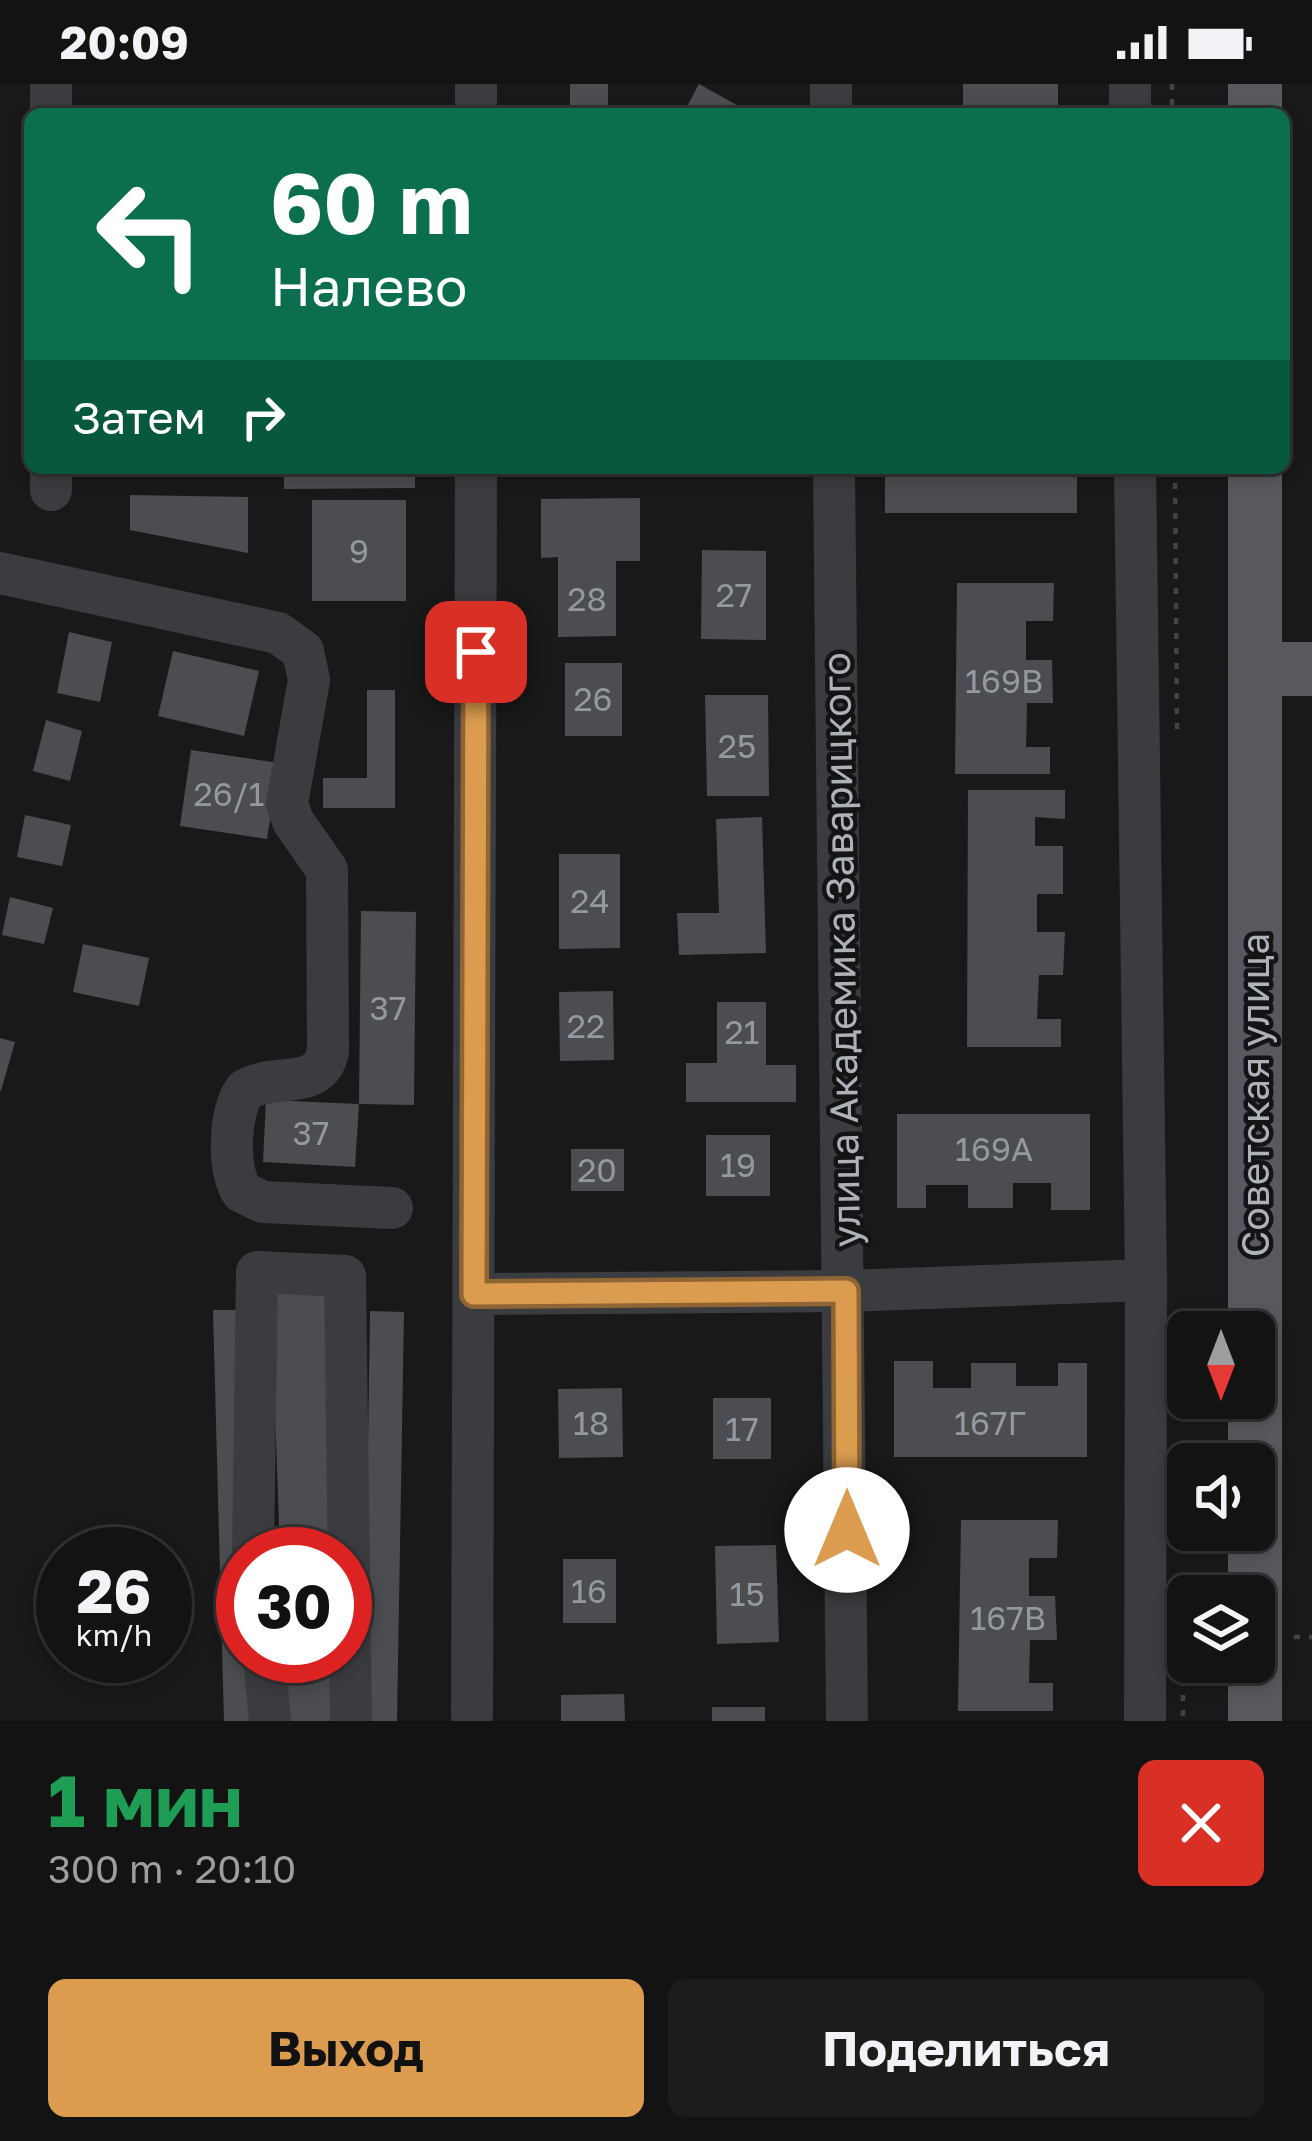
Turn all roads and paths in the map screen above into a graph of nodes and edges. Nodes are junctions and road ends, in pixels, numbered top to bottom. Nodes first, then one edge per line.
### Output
1 (476, 474) edge
2 (834, 474) edge
3 (1135, 474) edge
4 (1255, 474) edge
5 (0, 573) edge
6 (1255, 669) junction
7 (1312, 669) edge
8 (392, 1208) dead end
9 (1146, 1280) junction
10 (846, 1291) junction
11 (474, 1294) junction
12 (253, 1527) edge
13 (348, 1527) edge
14 (266, 1683) edge
15 (350, 1683) edge
16 (270, 1721) edge
17 (351, 1721) edge
18 (472, 1721) edge
19 (847, 1721) edge
20 (1145, 1721) edge
21 (1256, 1721) edge

1 - 11 street
2 - 10 street, улица Академика Заварицкого
3 - 9 street
4 - 6 main road, Советская улица
5 - 8 street
6 - 7 main road
6 - 21 main road, Советская улица
9 - 10 street
9 - 20 street
10 - 11 street
10 - 19 street, улица Академика Заварицкого
11 - 18 street
12 - 13 street
14 - 16 street
15 - 17 street

